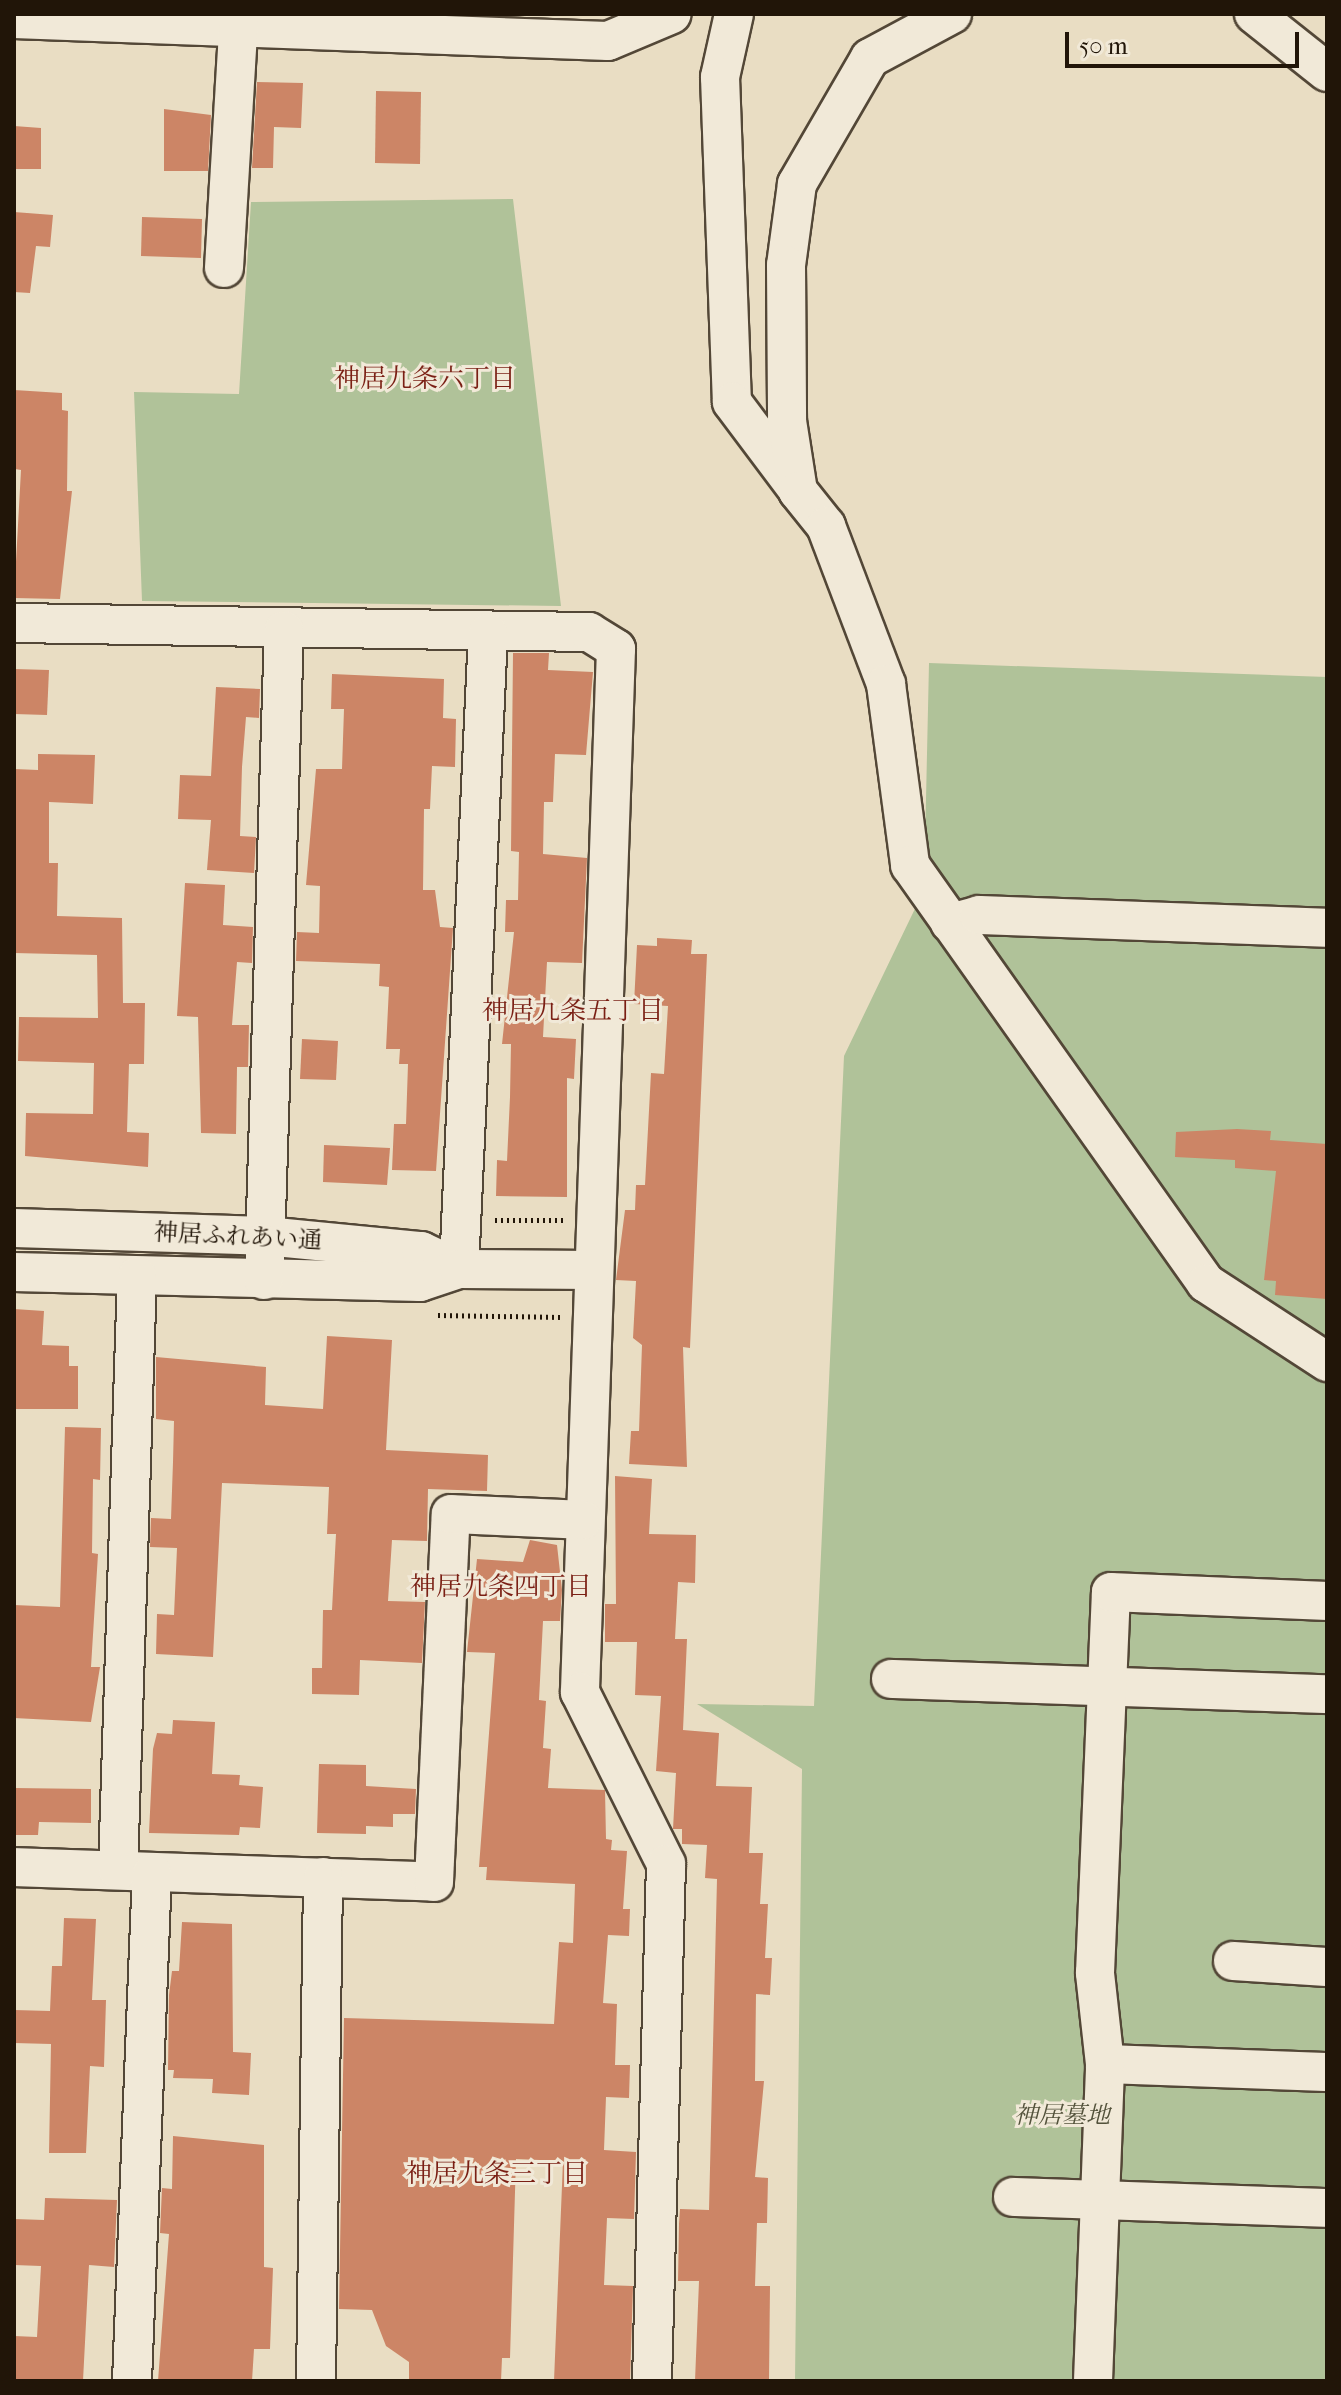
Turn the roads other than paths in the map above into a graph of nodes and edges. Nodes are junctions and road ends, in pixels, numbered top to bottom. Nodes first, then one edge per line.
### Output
1 (672, 14) edge
2 (734, 14) edge
3 (952, 14) edge
4 (1254, 14) edge
5 (14, 19) edge
6 (238, 20) edge
7 (474, 24) edge
8 (1327, 72) edge
9 (224, 268) dead end
10 (798, 491) junction
11 (14, 623) edge
12 (284, 630) junction
13 (488, 633) junction
14 (950, 923) junction
15 (1327, 928) edge
16 (14, 1228) edge
17 (265, 1236) junction
18 (459, 1269) junction
19 (591, 1270) junction
20 (14, 1272) edge
21 (137, 1276) junction
22 (264, 1280) junction
23 (1327, 1362) edge
24 (583, 1520) junction
25 (1327, 1601) edge
26 (891, 1679) dead end
27 (1108, 1687) junction
28 (1327, 1694) edge
29 (14, 1867) edge
30 (135, 1872) junction
31 (323, 1877) junction
32 (1233, 1961) dead end
33 (1327, 1967) edge
34 (1105, 2064) junction
35 (1327, 2072) edge
36 (1013, 2197) dead end
37 (1102, 2199) junction
38 (1327, 2208) edge
39 (132, 2381) edge
40 (316, 2381) edge
41 (652, 2381) edge
42 (1093, 2381) edge

1 - 7 street
2 - 10 street
3 - 10 street
4 - 8 street
5 - 6 street
6 - 7 street
6 - 9 street
10 - 14 street
11 - 12 street
12 - 13 street
12 - 17 street
13 - 18 street
13 - 19 street
14 - 15 street
14 - 23 street
16 - 17 street, 神居ふれあい通
17 - 18 street, 神居ふれあい通
17 - 22 street
18 - 19 street, 神居ふれあい通
18 - 22 street, 神居ふれあい通
19 - 24 street
20 - 21 street, 神居ふれあい通
21 - 22 street, 神居ふれあい通
21 - 30 street
24 - 31 street
24 - 41 street
25 - 27 street
26 - 27 street
27 - 28 street
27 - 34 street
29 - 30 street
30 - 31 street
30 - 39 street
31 - 40 street
32 - 33 street
34 - 35 street
34 - 37 street
36 - 37 street
37 - 38 street
37 - 42 street

